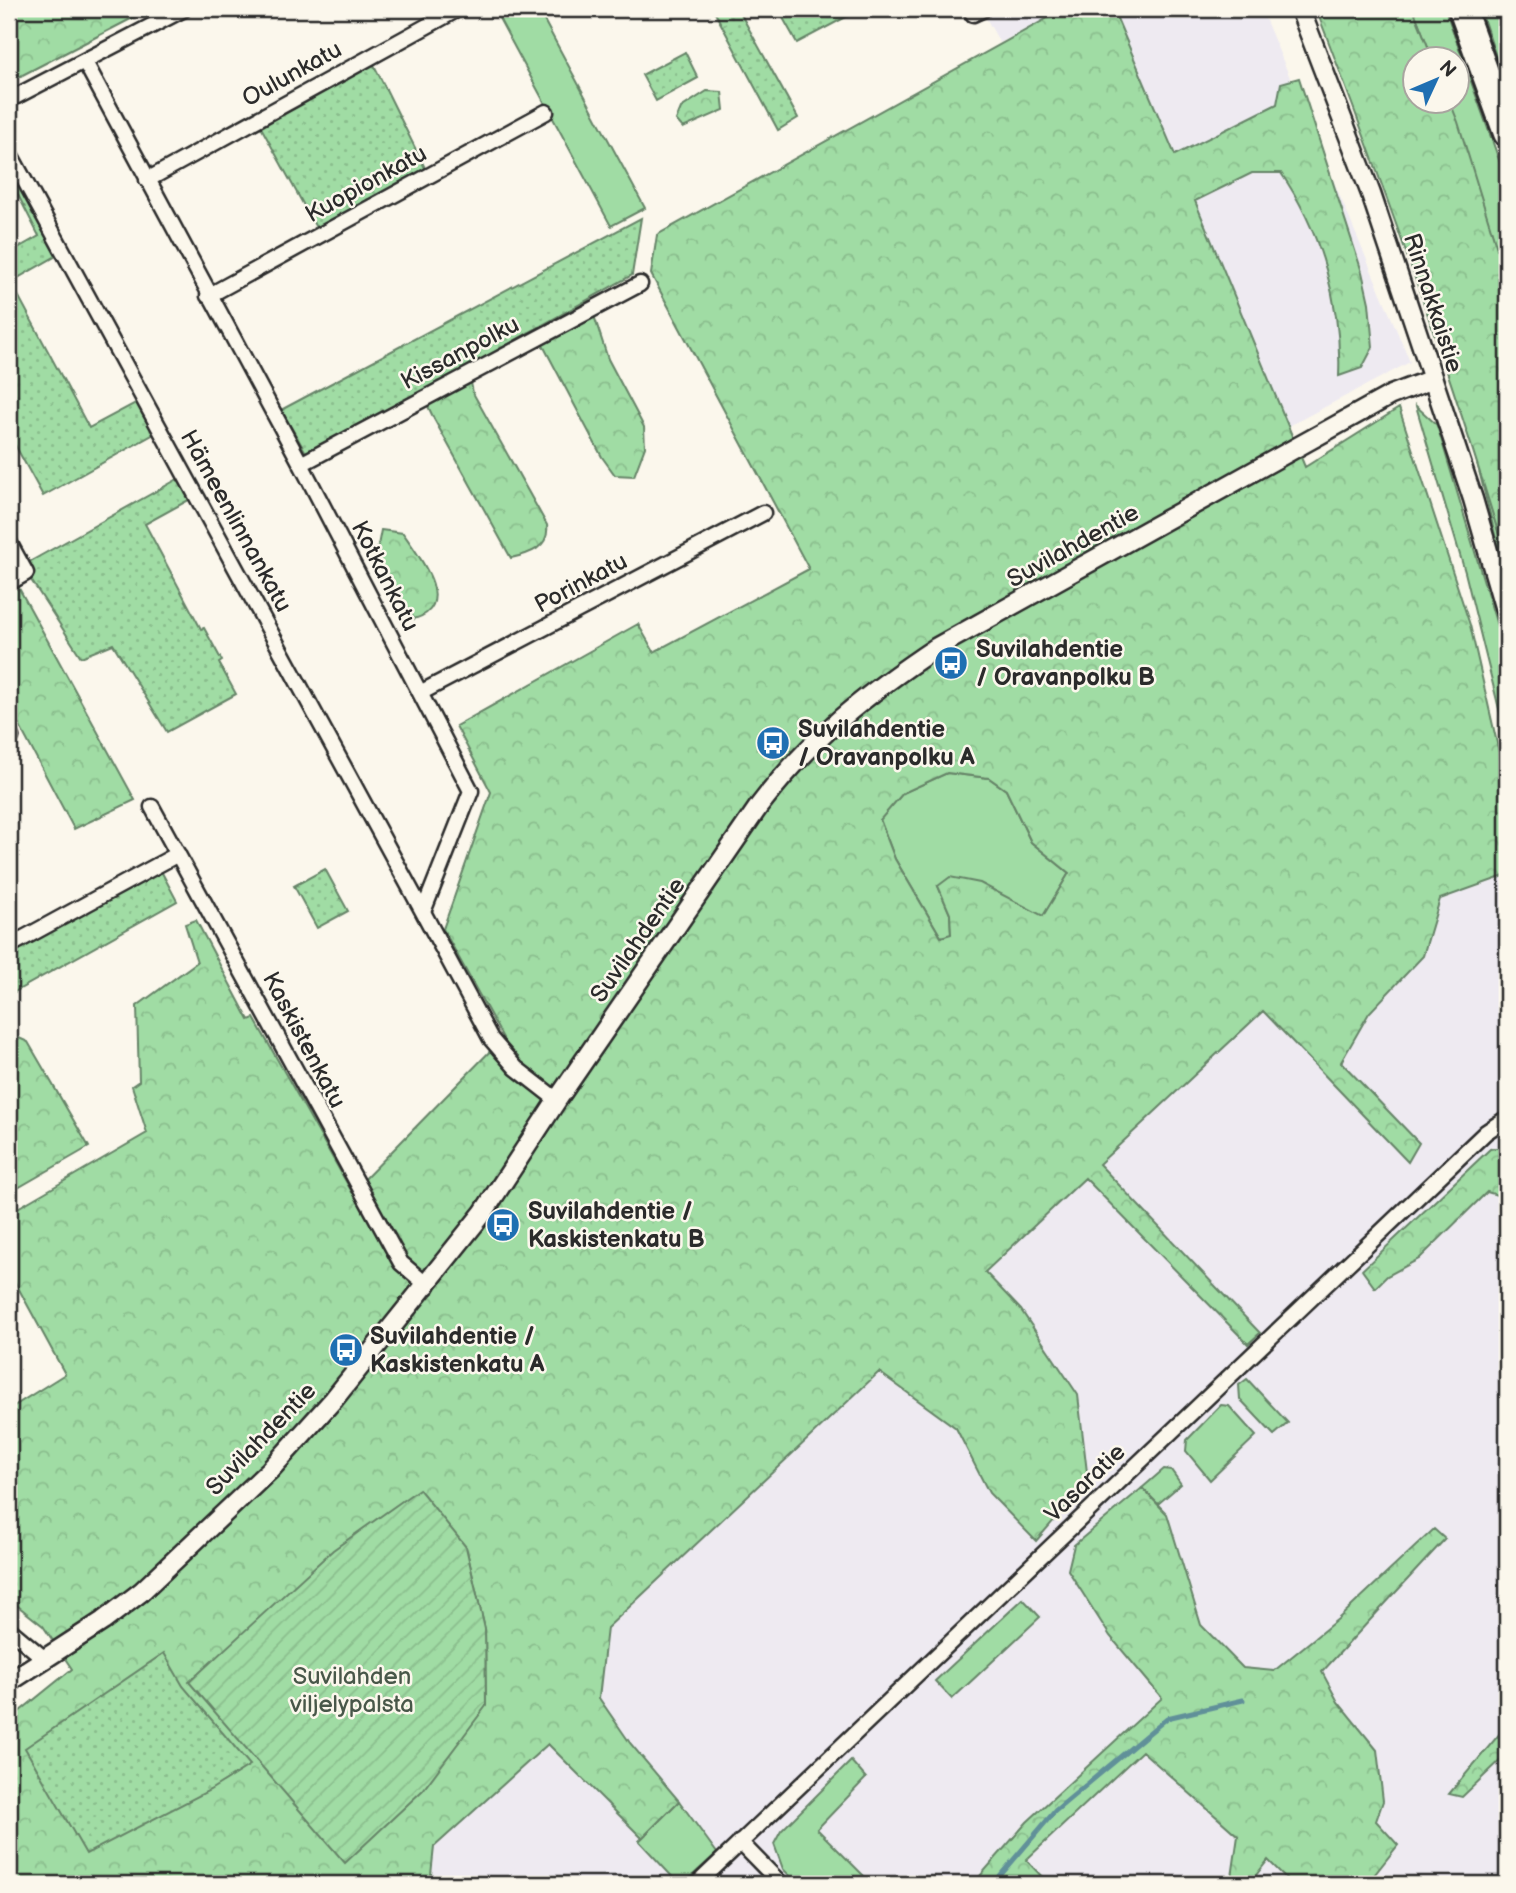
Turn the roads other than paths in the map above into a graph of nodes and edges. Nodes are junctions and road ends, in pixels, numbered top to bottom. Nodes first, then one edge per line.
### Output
1 (184, 9) edge
2 (458, 9) edge
3 (970, 9) edge
4 (984, 9) edge
5 (1300, 9) edge
6 (1462, 9) edge
7 (86, 62) junction
8 (9, 100) edge
9 (546, 112) dead end
10 (1507, 133) edge
11 (9, 152) edge
12 (147, 180) junction
13 (640, 284) dead end
14 (208, 296) junction
15 (1433, 379) junction
16 (302, 464) junction
17 (763, 513) dead end
18 (9, 542) edge
19 (9, 583) edge
20 (1507, 617) edge
21 (420, 693) junction
22 (152, 807) dead end
23 (178, 855) junction
24 (423, 912) junction
25 (9, 946) edge
26 (557, 1100) junction
27 (1507, 1118) edge
28 (428, 1286) junction
29 (9, 1629) edge
30 (46, 1660) junction
31 (9, 1682) edge
32 (740, 1842) junction
33 (697, 1884) edge
34 (781, 1884) edge

1 - 7 street
2 - 12 street, Oulunkatu
3 - 4 street
5 - 15 street, Rinnakkaistie
6 - 10 highway
7 - 8 street
7 - 12 street, Kotkankatu
9 - 14 street, Kuopionkatu
11 - 24 street, Hämeenlinnankatu
12 - 14 street, Kotkankatu
13 - 16 street, Kissanpolku
14 - 16 street, Kotkankatu
15 - 20 street, Rinnakkaistie
15 - 26 street, Suvilahdentie
16 - 21 street, Kotkankatu
17 - 21 street, Porinkatu
18 - 19 street
21 - 24 street, Kotkankatu
22 - 23 street, Kaskistenkatu
23 - 25 street
23 - 28 street, Kaskistenkatu
24 - 26 street
26 - 28 street, Suvilahdentie
27 - 32 street, Vasaratie
28 - 30 street, Suvilahdentie
29 - 30 street
30 - 31 street, Suvilahdentie
32 - 33 street, Vasaratie
32 - 34 street

